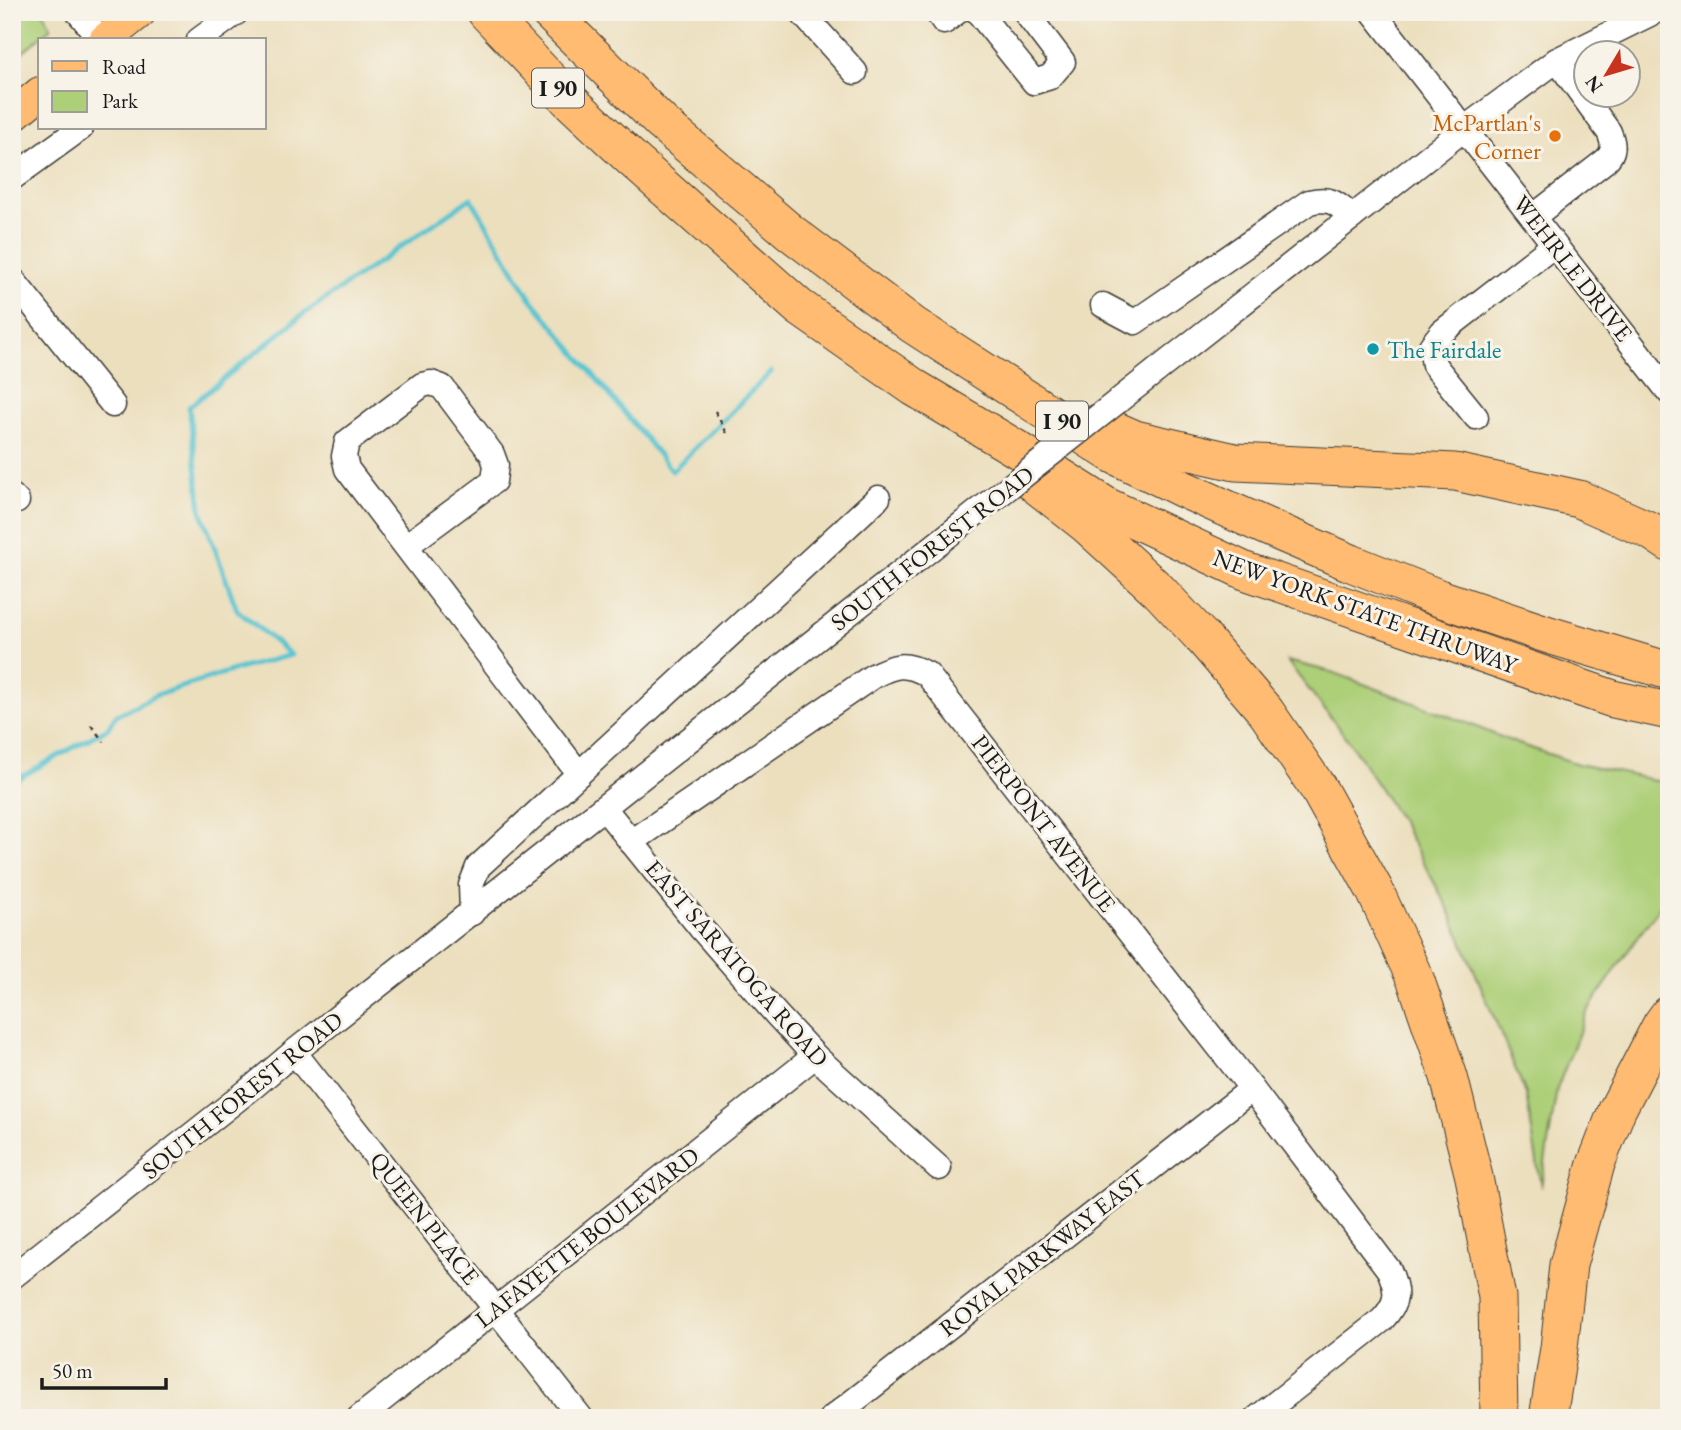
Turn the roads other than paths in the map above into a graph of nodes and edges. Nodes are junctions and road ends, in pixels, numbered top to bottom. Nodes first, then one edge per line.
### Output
1 (78, 12) edge
2 (139, 12) edge
3 (237, 12) edge
4 (486, 12) edge
5 (549, 12) edge
6 (801, 12) edge
7 (937, 12) edge
8 (957, 12) edge
9 (978, 12) edge
10 (1025, 12) edge
11 (1373, 12) edge
12 (1650, 13) edge
13 (101, 38) edge
14 (106, 38) edge
15 (202, 38) edge
16 (1559, 59) junction
17 (855, 72) dead end
18 (38, 95) edge
19 (12, 116) edge
20 (1464, 129) junction
21 (78, 130) edge
22 (12, 178) edge
23 (1352, 217) junction
24 (1533, 217) junction
25 (1554, 244) junction
26 (12, 279) edge
27 (1103, 305) dead end
28 (1008, 385) junction
29 (915, 388) junction
30 (1669, 392) edge
31 (113, 405) dead end
32 (1476, 417) dead end
33 (878, 498) dead end
34 (1669, 543) edge
35 (406, 546) junction
36 (1669, 671) edge
37 (1669, 711) edge
38 (579, 774) junction
39 (604, 808) junction
40 (631, 842) junction
41 (472, 913) junction
42 (1669, 1014) edge
43 (294, 1052) junction
44 (816, 1056) junction
45 (1252, 1089) junction
46 (939, 1168) dead end
47 (12, 1277) edge
48 (496, 1309) junction
49 (359, 1418) edge
50 (581, 1418) edge
51 (832, 1418) edge
52 (1256, 1418) edge
53 (1499, 1418) edge
54 (1548, 1418) edge

1 - 13 street
2 - 14 main road
3 - 15 street
4 - 29 highway, NEW YORK STATE THRUWAY / I 90
5 - 28 highway, NEW YORK STATE THRUWAY / I 90
6 - 17 street
7 - 8 street
9 - 10 street
11 - 20 street, WEHRLE DRIVE
12 - 16 street, SOUTH FOREST ROAD
16 - 20 street, SOUTH FOREST ROAD
16 - 24 street
18 - 19 main road
20 - 23 street, SOUTH FOREST ROAD
20 - 24 street, WEHRLE DRIVE
21 - 22 street
23 - 27 street
23 - 39 street, SOUTH FOREST ROAD, bridge
24 - 25 street, WEHRLE DRIVE
25 - 30 street, WEHRLE DRIVE
25 - 32 street
26 - 31 street
28 - 34 highway
28 - 36 highway, NEW YORK STATE THRUWAY / I 90
29 - 37 highway, NEW YORK STATE THRUWAY / I 90
29 - 53 highway
33 - 38 street
35 - 35 street
35 - 38 street
38 - 41 street
39 - 40 street, EAST SARATOGA ROAD
39 - 41 street, SOUTH FOREST ROAD
40 - 44 street, EAST SARATOGA ROAD
40 - 45 street, PIERPONT AVENUE
41 - 43 street, SOUTH FOREST ROAD
42 - 54 highway
43 - 47 street, SOUTH FOREST ROAD
43 - 48 street, QUEEN PLACE
44 - 46 street, EAST SARATOGA ROAD
44 - 48 street, LAFAYETTE BOULEVARD
45 - 51 street, ROYAL PARKWAY EAST
45 - 52 street, PIERPONT AVENUE
48 - 49 street, LAFAYETTE BOULEVARD
48 - 50 street, QUEEN PLACE

